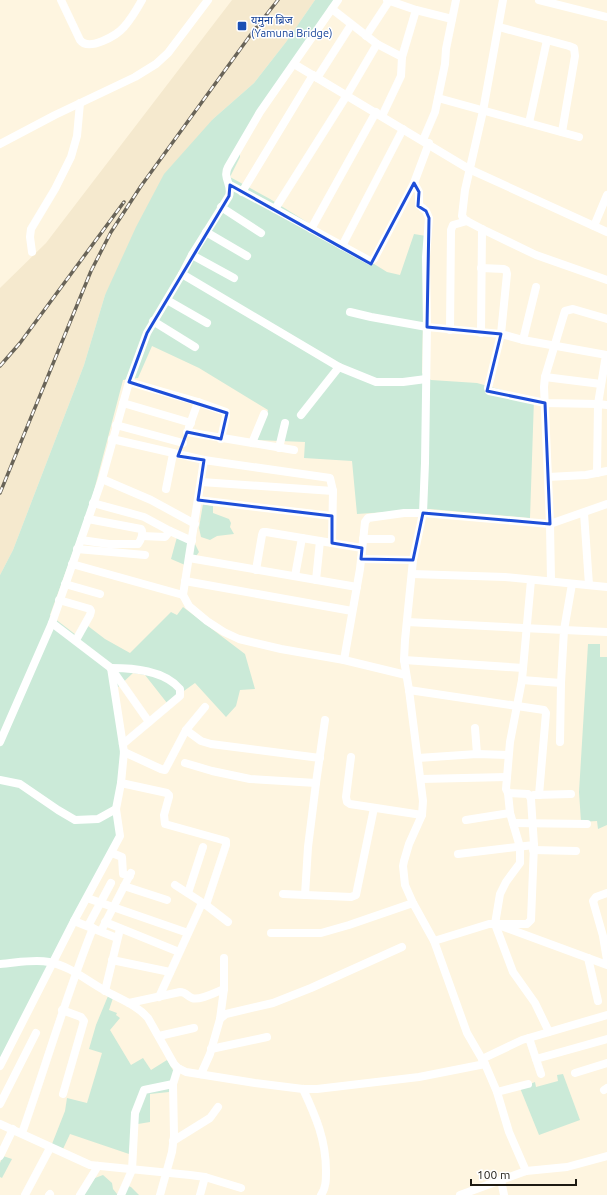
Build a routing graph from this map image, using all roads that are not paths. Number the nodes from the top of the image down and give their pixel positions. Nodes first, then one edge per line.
1 (61, 0) edge
2 (142, 0) edge
3 (208, 0) edge
4 (338, 0) edge
5 (388, 0) edge
6 (456, 0) edge
7 (503, 0) edge
8 (539, 0) edge
9 (332, 9) junction
10 (416, 10) junction
11 (607, 17) edge
12 (452, 19) junction
13 (351, 25) junction
14 (499, 27) junction
15 (366, 36) junction
16 (547, 40) junction
17 (377, 44) junction
18 (402, 57) junction
19 (294, 64) junction
20 (315, 76) junction
21 (347, 95) junction
22 (438, 98) junction
23 (80, 103) junction
24 (483, 111) junction
25 (378, 114) junction
26 (529, 123) junction
27 (403, 129) junction
28 (562, 132) junction
29 (579, 137) dead end
30 (426, 142) junction
31 (0, 144) edge
32 (469, 169) junction
33 (414, 183) junction
34 (230, 185) junction
35 (242, 192) junction
36 (607, 195) edge
37 (221, 207) junction
38 (275, 209) junction
39 (467, 222) junction
40 (594, 226) junction
41 (311, 229) junction
42 (482, 229) junction
43 (206, 232) junction
44 (607, 232) edge
45 (261, 233) dead end
46 (342, 246) junction
47 (32, 252) dead end
48 (192, 255) junction
49 (247, 256) dead end
50 (481, 268) junction
51 (182, 274) junction
52 (234, 278) dead end
53 (607, 280) edge
54 (536, 287) dead end
55 (167, 300) junction
56 (350, 312) dead end
57 (607, 319) edge
58 (153, 321) junction
59 (207, 323) dead end
60 (427, 327) junction
61 (450, 330) junction
62 (481, 333) junction
63 (501, 334) junction
64 (523, 340) junction
65 (556, 345) junction
66 (195, 347) dead end
67 (607, 355) edge
68 (339, 368) junction
69 (545, 377) junction
70 (426, 379) junction
71 (129, 382) junction
72 (601, 384) junction
73 (198, 402) junction
74 (123, 403) junction
75 (545, 403) junction
76 (598, 404) junction
77 (607, 405) edge
78 (264, 414) dead end
79 (301, 415) dead end
80 (191, 423) junction
81 (285, 423) dead end
82 (116, 425) junction
83 (187, 432) junction
84 (112, 439) junction
85 (221, 439) junction
86 (183, 443) junction
87 (252, 443) junction
88 (279, 448) junction
89 (294, 450) dead end
90 (176, 455) junction
91 (204, 460) junction
92 (607, 472) edge
93 (597, 474) junction
94 (548, 477) junction
95 (102, 478) junction
96 (201, 482) junction
97 (166, 489) dead end
98 (333, 491) junction
99 (198, 500) junction
100 (93, 503) junction
101 (607, 504) edge
102 (423, 513) junction
103 (584, 513) junction
104 (332, 516) junction
105 (88, 519) junction
106 (195, 524) junction
107 (550, 524) junction
108 (170, 531) junction
109 (142, 536) junction
110 (302, 538) junction
111 (363, 539) junction
112 (391, 539) dead end
113 (81, 540) junction
114 (192, 541) junction
115 (320, 541) junction
116 (332, 543) junction
117 (362, 548) junction
118 (77, 549) junction
119 (145, 556) dead end
120 (189, 558) junction
121 (361, 559) junction
122 (413, 560) junction
123 (72, 564) junction
124 (256, 570) junction
125 (412, 574) junction
126 (295, 576) junction
127 (316, 580) junction
128 (531, 580) junction
129 (185, 581) junction
130 (551, 582) junction
131 (65, 584) junction
132 (572, 584) junction
133 (589, 585) junction
134 (357, 587) junction
135 (607, 587) edge
136 (100, 594) dead end
137 (183, 595) junction
138 (59, 600) junction
139 (352, 611) junction
140 (407, 622) junction
141 (52, 623) junction
142 (526, 627) junction
143 (564, 630) junction
144 (607, 632) edge
145 (76, 640) junction
146 (344, 660) junction
147 (404, 660) junction
148 (111, 668) junction
149 (523, 668) junction
150 (406, 675) junction
151 (522, 680) junction
152 (561, 683) junction
153 (409, 690) junction
154 (204, 706) dead end
155 (517, 706) junction
156 (325, 720) dead end
157 (149, 722) junction
158 (475, 728) dead end
159 (186, 730) junction
160 (0, 742) edge
161 (560, 742) dead end
162 (124, 748) junction
163 (477, 754) junction
164 (508, 755) junction
165 (351, 756) dead end
166 (320, 758) junction
167 (418, 758) junction
168 (185, 763) dead end
169 (507, 777) junction
170 (421, 779) junction
171 (0, 780) edge
172 (121, 782) junction
173 (316, 783) junction
174 (508, 793) junction
175 (571, 794) dead end
176 (529, 795) junction
177 (540, 795) junction
178 (374, 808) junction
179 (116, 809) junction
180 (510, 813) junction
181 (422, 815) junction
182 (466, 820) dead end
183 (513, 823) junction
184 (532, 824) junction
185 (587, 824) dead end
186 (203, 847) dead end
187 (520, 847) junction
188 (533, 847) junction
189 (576, 851) dead end
190 (112, 853) junction
191 (458, 854) dead end
192 (111, 883) dead end
193 (175, 885) dead end
194 (124, 886) junction
195 (188, 893) junction
196 (607, 893) edge
197 (283, 894) dead end
198 (305, 895) junction
199 (87, 898) junction
200 (167, 900) dead end
201 (101, 902) junction
202 (413, 903) junction
203 (204, 904) junction
204 (114, 907) junction
205 (74, 921) junction
206 (106, 922) junction
207 (228, 922) dead end
208 (494, 924) junction
209 (90, 927) junction
210 (120, 928) junction
211 (101, 931) junction
212 (188, 933) junction
213 (271, 933) dead end
214 (117, 938) junction
215 (434, 942) junction
216 (402, 947) dead end
217 (179, 952) junction
218 (224, 958) dead end
219 (588, 958) junction
220 (112, 960) junction
221 (607, 960) edge
222 (54, 963) junction
223 (0, 964) edge
224 (607, 965) edge
225 (76, 972) junction
226 (170, 972) junction
227 (224, 989) junction
228 (105, 991) junction
229 (159, 997) junction
230 (598, 1001) dead end
231 (129, 1003) junction
232 (62, 1010) junction
233 (607, 1015) edge
234 (220, 1020) junction
235 (194, 1028) dead end
236 (549, 1032) junction
237 (36, 1033) dead end
238 (159, 1036) junction
239 (267, 1037) dead end
240 (529, 1038) junction
241 (607, 1039) edge
242 (211, 1049) junction
243 (536, 1059) junction
244 (484, 1062) junction
245 (607, 1063) edge
246 (0, 1066) edge
247 (178, 1068) junction
248 (575, 1073) dead end
249 (201, 1074) junction
250 (541, 1074) dead end
251 (173, 1084) junction
252 (528, 1084) dead end
253 (303, 1089) junction
254 (497, 1092) junction
255 (63, 1094) dead end
256 (0, 1104) edge
257 (218, 1106) dead end
258 (0, 1124) edge
259 (13, 1129) junction
260 (22, 1133) junction
261 (173, 1141) junction
262 (50, 1148) junction
263 (0, 1156) edge
264 (607, 1156) edge
265 (98, 1166) junction
266 (132, 1170) junction
267 (526, 1171) junction
268 (167, 1173) junction
269 (204, 1177) junction
270 (501, 1180) junction
271 (241, 1188) dead end
272 (26, 1195) edge
273 (80, 1195) edge
274 (121, 1195) edge
275 (160, 1195) edge
276 (200, 1195) edge
277 (321, 1195) edge
278 (460, 1195) edge
279 (504, 1195) edge

1 - 2 street
3 - 23 street
4 - 9 street
5 - 10 street
5 - 15 street
6 - 12 street
7 - 14 street
8 - 11 street
9 - 13 street
9 - 19 street
10 - 12 street
10 - 18 street
12 - 22 street
13 - 15 street
13 - 20 street
14 - 16 street
14 - 24 street
15 - 17 street
16 - 26 street
16 - 28 street
17 - 18 street
17 - 21 street
18 - 25 street
19 - 20 street
19 - 34 street
20 - 21 street
20 - 35 street
21 - 25 street
21 - 38 street
22 - 24 street
22 - 30 street
23 - 31 street
23 - 47 street
24 - 26 street
24 - 32 street
25 - 27 street
25 - 41 street
26 - 28 street
27 - 30 street
27 - 46 street
28 - 29 street
30 - 32 street
30 - 33 street
32 - 39 street
32 - 40 street
33 - 46 street
33 - 60 street
34 - 35 street
34 - 37 street
35 - 38 street
36 - 40 street
37 - 43 street
37 - 45 street
38 - 41 street
39 - 42 street
39 - 61 street
40 - 44 street
41 - 46 street
42 - 50 street
42 - 53 street
43 - 48 street
43 - 49 street
48 - 51 street
48 - 52 street
50 - 62 street
50 - 63 street
51 - 55 street
51 - 68 street
54 - 64 street
55 - 58 street
55 - 59 street
56 - 60 street
57 - 65 street
58 - 66 street
58 - 71 street
60 - 61 street
60 - 70 street
61 - 62 street
62 - 63 street
63 - 64 street
63 - 75 street
64 - 65 street
65 - 67 street
65 - 69 street
67 - 72 street
68 - 70 street
68 - 79 street
69 - 72 street
69 - 75 street
70 - 102 street
71 - 73 street
71 - 74 street
72 - 76 street
73 - 80 street
73 - 85 street
74 - 80 street
74 - 82 street
75 - 76 street
75 - 94 street
76 - 77 street
76 - 93 street
78 - 87 street
80 - 83 street
81 - 88 street
82 - 84 street
82 - 86 street
83 - 85 street
83 - 86 street
84 - 90 street
84 - 95 street
85 - 87 street
86 - 90 street
87 - 88 street
88 - 89 street
90 - 91 street
90 - 97 street
91 - 96 street
91 - 98 street
92 - 93 street
93 - 94 street
94 - 107 street
95 - 100 street
95 - 106 street
96 - 98 street
96 - 99 street
98 - 104 street
99 - 104 street
99 - 106 street
100 - 105 street
100 - 108 street
101 - 103 street
102 - 107 street
102 - 111 street
102 - 122 street
103 - 107 street
103 - 133 street
104 - 116 street
105 - 109 street
105 - 113 street
106 - 114 street
107 - 130 street
108 - 109 street
108 - 114 street
109 - 113 street
110 - 115 street
110 - 124 street
110 - 126 street
111 - 112 street
111 - 117 street
113 - 118 street
114 - 120 street
115 - 116 street
115 - 127 street
116 - 117 street
117 - 121 street
118 - 119 street
118 - 123 street
120 - 124 street
120 - 129 street
121 - 122 street
121 - 134 street
122 - 125 street
123 - 131 street
123 - 137 street
124 - 126 street
125 - 128 street
125 - 140 street
126 - 127 street
127 - 134 street
128 - 130 street
128 - 142 street
129 - 137 street
129 - 139 street
130 - 132 street
131 - 136 street
131 - 138 street
132 - 133 street
132 - 143 street
133 - 135 street
134 - 139 street
137 - 146 street
138 - 141 street
138 - 145 street
139 - 146 street
140 - 142 street
140 - 147 street
141 - 145 street
141 - 160 street
142 - 143 street
142 - 149 street
143 - 144 street
143 - 152 street
145 - 148 street
146 - 150 street
147 - 149 street
147 - 150 street
148 - 157 street
148 - 157 street
148 - 162 street
149 - 151 street
150 - 153 street
151 - 152 street
151 - 155 street
152 - 161 street
153 - 155 street
153 - 167 street
154 - 159 street
155 - 164 street
155 - 177 street
156 - 166 street
157 - 162 street
158 - 163 street
159 - 162 street
159 - 166 street
162 - 172 street
163 - 164 street
163 - 167 street
164 - 169 street
165 - 178 street
166 - 173 street
167 - 170 street
168 - 173 street
169 - 170 street
169 - 174 street
170 - 181 street
171 - 179 street
172 - 179 street
172 - 203 street
173 - 198 street
174 - 176 street
174 - 180 street
175 - 177 street
176 - 177 street
176 - 184 street
178 - 181 street
178 - 198 street
179 - 190 street
180 - 182 street
180 - 183 street
181 - 202 street
183 - 184 street
183 - 187 street
184 - 185 street
184 - 188 street
186 - 195 street
187 - 188 street
187 - 191 street
187 - 208 street
188 - 189 street
188 - 208 street
190 - 194 street
190 - 199 street
192 - 201 street
193 - 195 street
194 - 200 street
194 - 204 street
195 - 203 street
196 - 221 street
197 - 198 street
199 - 201 street
199 - 205 street
201 - 204 street
201 - 209 street
202 - 213 street
202 - 215 street
203 - 207 street
203 - 212 street
204 - 206 street
204 - 212 street
205 - 209 street
205 - 222 street
206 - 210 street
206 - 211 street
208 - 215 street
208 - 219 street
208 - 236 street
209 - 211 street
209 - 225 street
210 - 214 street
210 - 217 street
211 - 214 street
212 - 217 street
214 - 220 street
215 - 244 street
216 - 234 street
217 - 226 street
218 - 227 street
219 - 224 street
219 - 230 street
220 - 226 street
220 - 228 street
222 - 223 street
222 - 225 street
222 - 246 street
225 - 228 street
225 - 232 street
226 - 229 street
227 - 229 street
227 - 234 street
228 - 231 street
229 - 231 street
231 - 238 street
232 - 255 street
232 - 260 street
233 - 236 street
234 - 242 street
235 - 238 street
236 - 240 street
237 - 256 street
238 - 247 street
239 - 242 street
240 - 243 street
240 - 244 street
241 - 243 street
242 - 249 street
243 - 250 street
244 - 253 street
244 - 254 street
245 - 248 street
247 - 249 street
247 - 251 street
249 - 253 street
251 - 261 street
251 - 266 street
252 - 254 street
253 - 277 street
254 - 267 street
257 - 261 street
258 - 259 street
259 - 260 street
259 - 263 street
260 - 262 street
261 - 268 street
262 - 265 street
262 - 272 street
264 - 267 street
265 - 266 street
265 - 273 street
266 - 268 street
266 - 274 street
267 - 270 street
268 - 269 street
268 - 275 street
269 - 271 street
269 - 276 street
270 - 278 street
270 - 279 street

